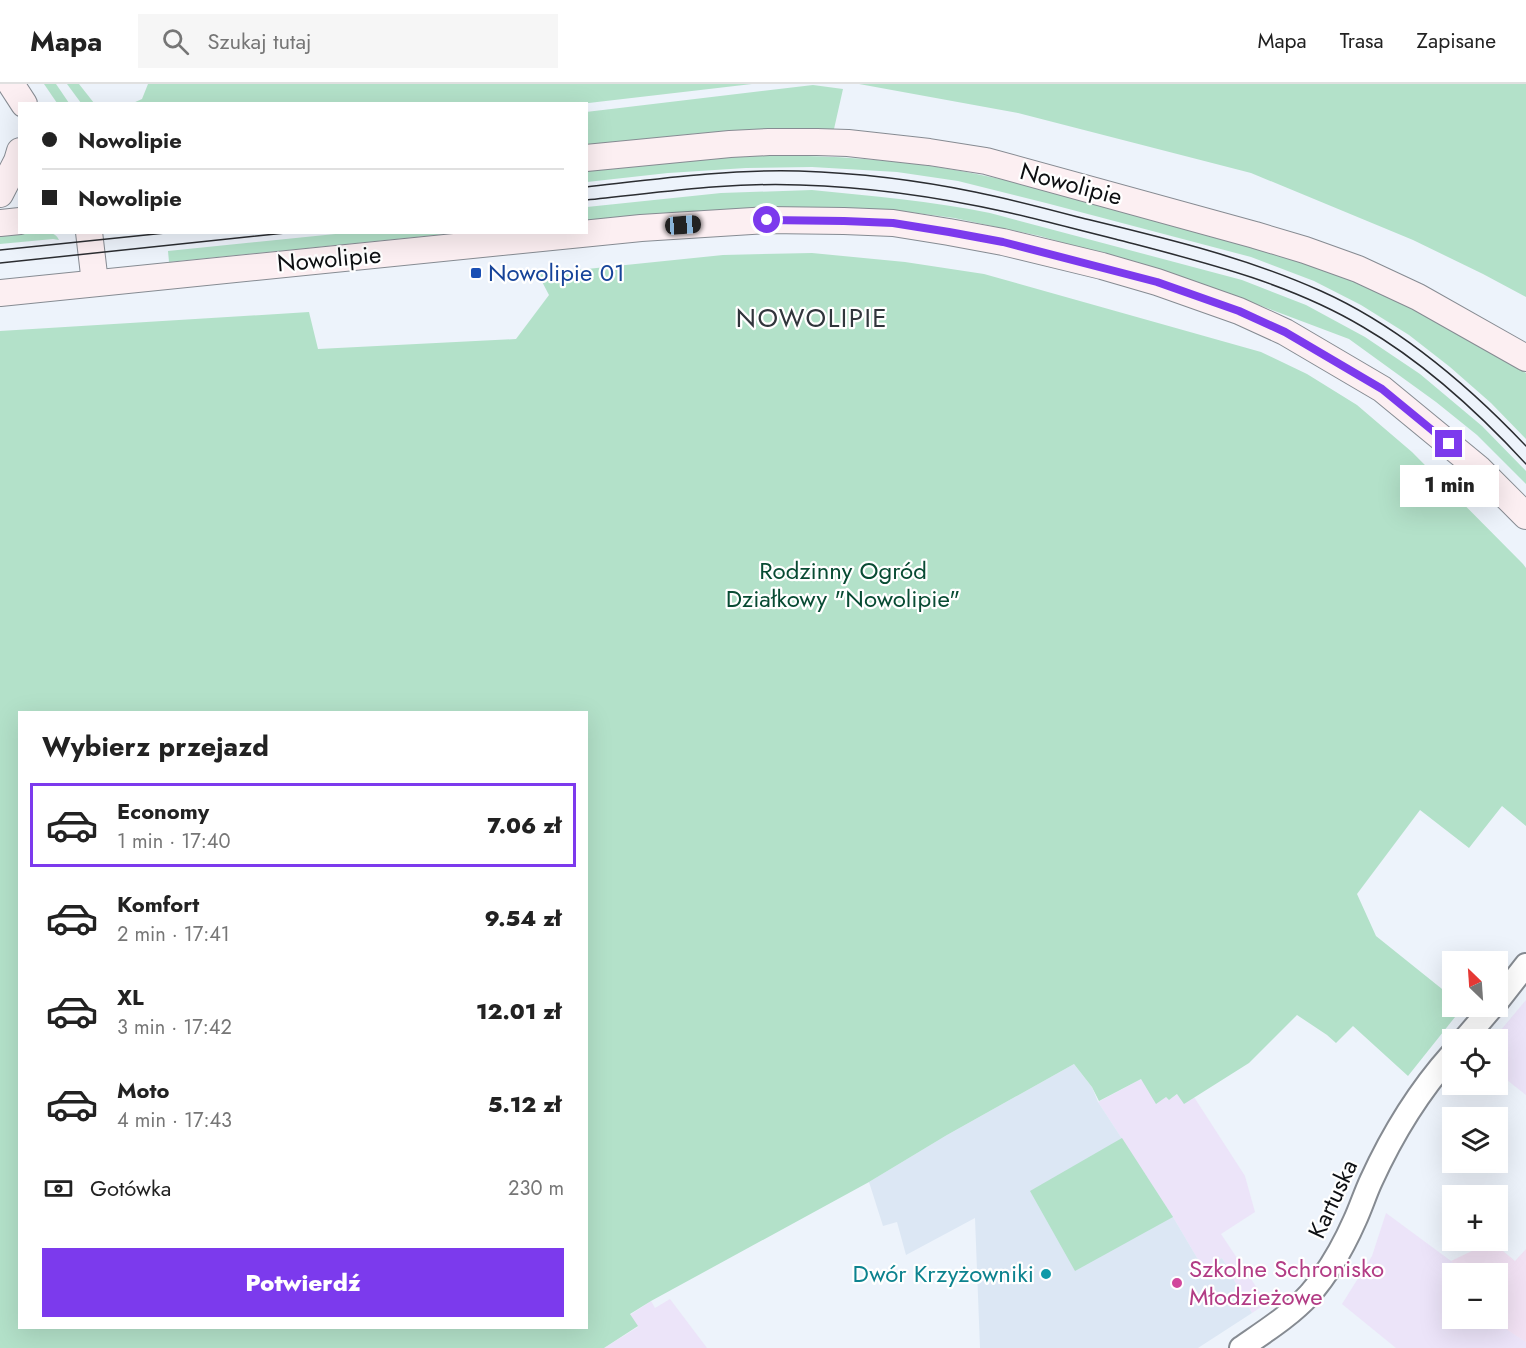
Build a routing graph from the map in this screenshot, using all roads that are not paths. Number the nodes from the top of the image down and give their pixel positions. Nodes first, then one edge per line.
1 (11, 84) edge
2 (23, 102) edge
3 (18, 158) edge
4 (588, 158) edge
5 (0, 194) edge
6 (18, 221) edge
7 (0, 223) edge
8 (588, 233) edge
9 (89, 234) edge
10 (581, 234) edge
11 (95, 283) junction
12 (0, 292) edge
13 (1526, 358) edge
14 (1526, 516) edge
15 (1526, 965) edge
16 (1508, 988) edge
17 (1484, 1017) edge
18 (1473, 1029) edge
19 (1442, 1066) edge
20 (1241, 1348) edge

1 - 2 main road
3 - 5 main road
4 - 13 main road, Nowolipie
6 - 7 main road
8 - 14 main road, Nowolipie
9 - 11 main road
10 - 11 main road, Nowolipie
11 - 12 main road, Nowolipie
15 - 16 street
17 - 18 street
19 - 20 street, Kartuska

